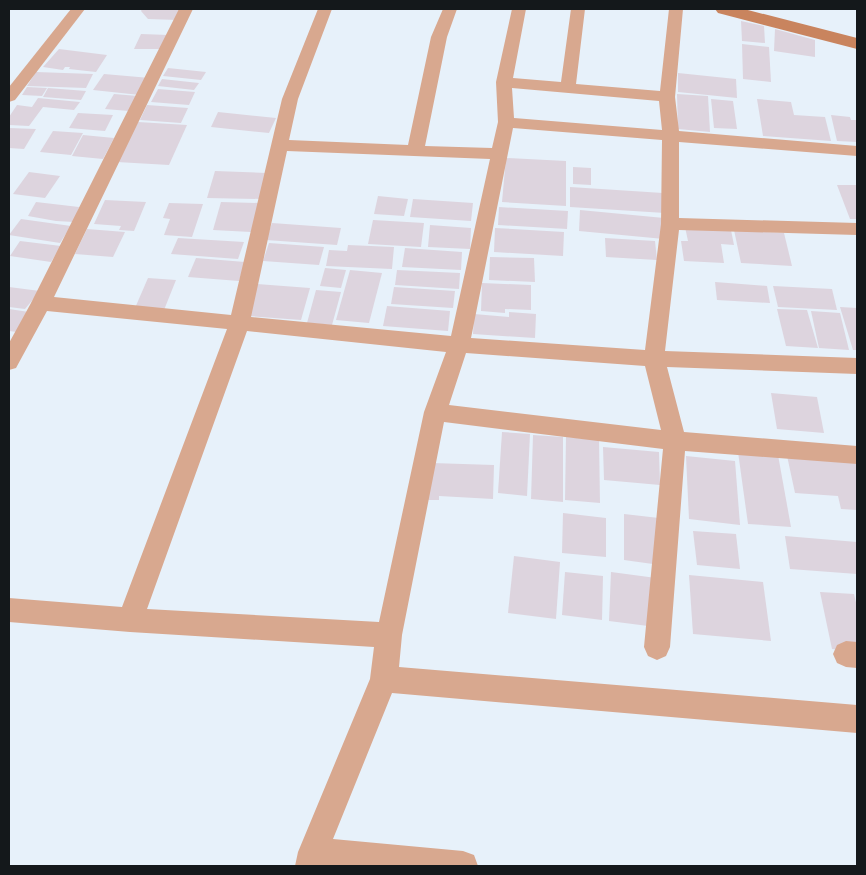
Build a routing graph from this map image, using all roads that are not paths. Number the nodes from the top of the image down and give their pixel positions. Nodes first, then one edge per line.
1 (78, 9) edge
2 (186, 9) edge
3 (326, 9) edge
4 (450, 9) edge
5 (519, 9) edge
6 (578, 9) edge
7 (676, 9) edge
8 (724, 9) edge
9 (857, 44) edge
10 (504, 82) junction
11 (568, 88) junction
12 (9, 97) edge
13 (666, 97) junction
14 (506, 122) junction
15 (671, 135) junction
16 (280, 145) junction
17 (416, 149) junction
18 (857, 151) edge
19 (499, 154) junction
20 (670, 224) junction
21 (857, 229) edge
22 (40, 303) junction
23 (239, 324) junction
24 (459, 346) junction
25 (654, 358) junction
26 (9, 362) edge
27 (857, 366) edge
28 (435, 412) junction
29 (675, 441) junction
30 (857, 455) edge
31 (9, 610) edge
32 (130, 620) junction
33 (389, 634) junction
34 (657, 647) dead end
35 (384, 679) junction
36 (857, 719) edge
37 (311, 859) edge
38 (463, 866) edge

1 - 12 street
2 - 22 street
3 - 16 street
4 - 17 street
5 - 10 street
6 - 11 street
7 - 13 street
8 - 9 main road
10 - 11 street
10 - 14 street
11 - 13 street
13 - 15 street
14 - 15 street
14 - 19 street
15 - 18 street
15 - 20 street
16 - 17 street
16 - 23 street
17 - 19 street
19 - 24 street
20 - 21 street
20 - 25 street
22 - 23 street
22 - 26 street
23 - 24 street
23 - 32 street
24 - 25 street
24 - 28 street
25 - 27 street
25 - 29 street
28 - 29 street
28 - 33 street
29 - 30 street
29 - 34 street
31 - 32 street
32 - 33 street
33 - 35 street
35 - 36 street
35 - 37 street
37 - 38 street

